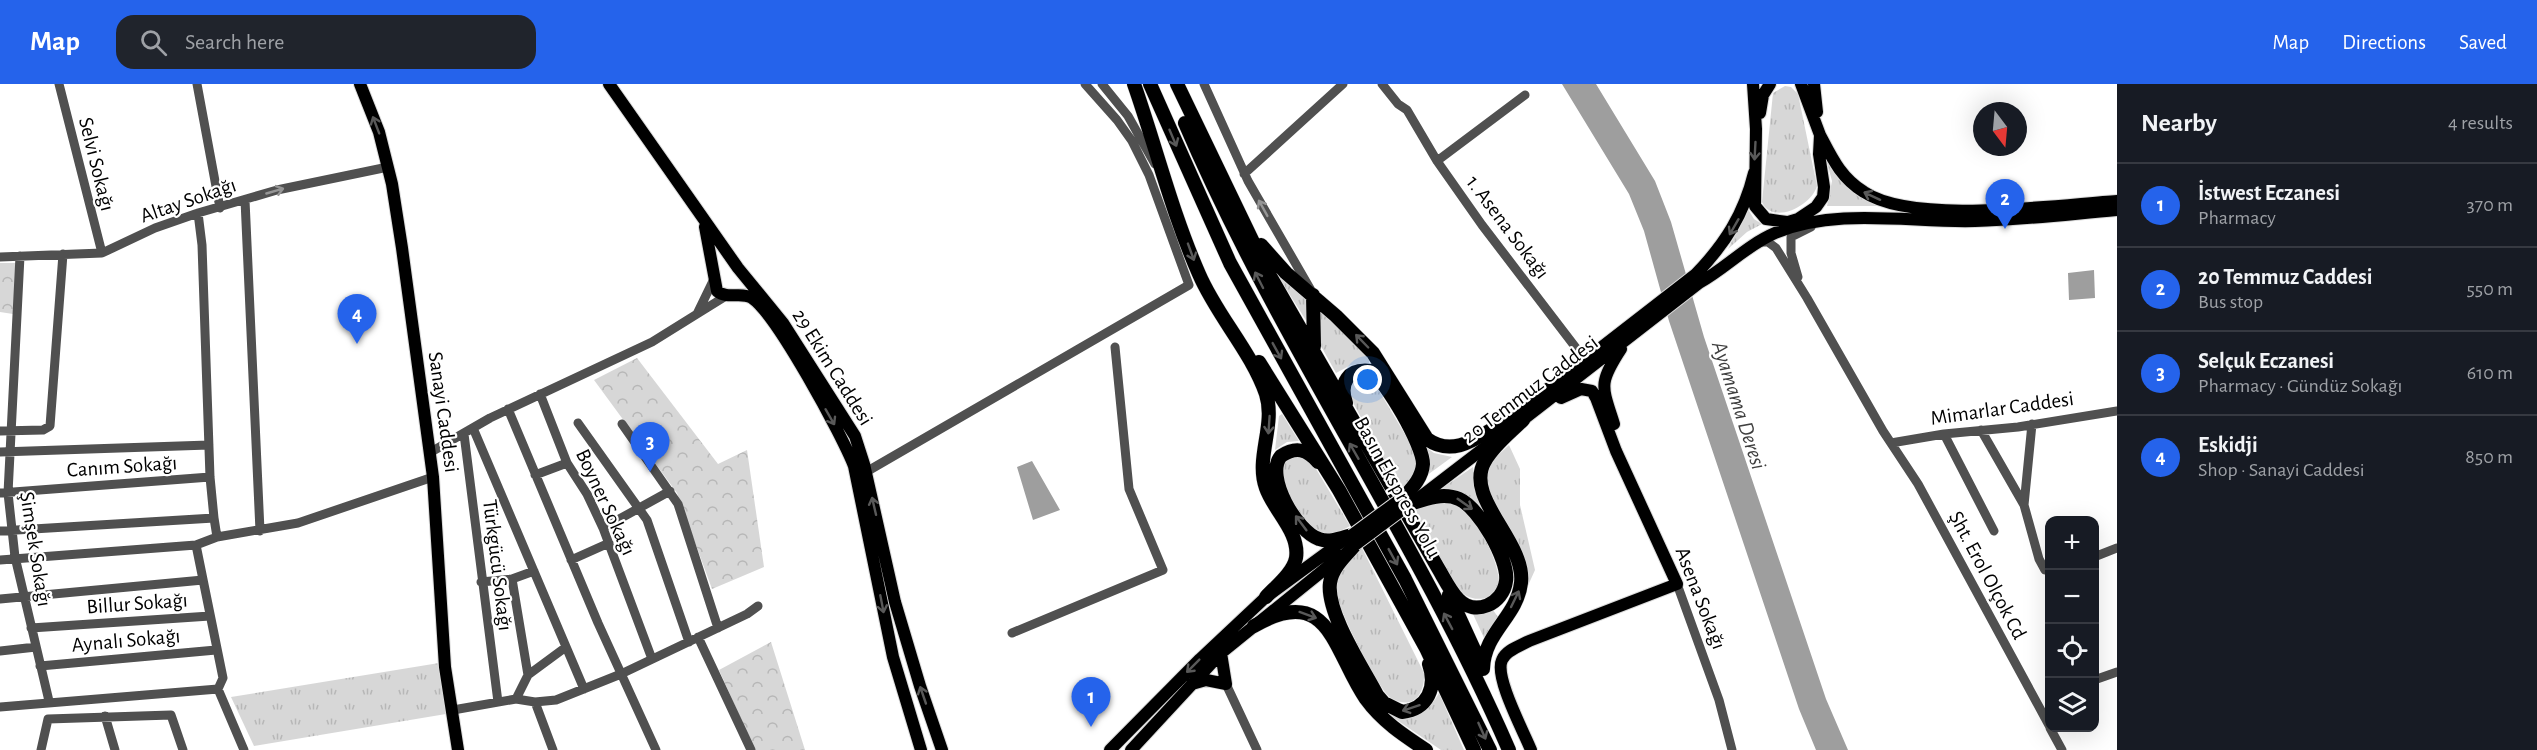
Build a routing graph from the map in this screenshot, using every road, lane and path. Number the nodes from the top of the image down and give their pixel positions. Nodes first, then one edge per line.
1 (59, 84) edge
2 (197, 84) edge
3 (360, 84) edge
4 (609, 84) edge
5 (1085, 84) edge
6 (1102, 84) edge
7 (1134, 84) edge
8 (1150, 84) edge
9 (1169, 84) edge
10 (1177, 84) edge
11 (1204, 84) edge
12 (1343, 84) edge
13 (1382, 84) edge
14 (1753, 84) edge
15 (1770, 84) edge
16 (1800, 84) edge
17 (1814, 84) edge
18 (1525, 95) dead end
19 (1756, 129) junction
20 (1819, 130) junction
21 (1437, 161) junction
22 (388, 167) junction
23 (1754, 173) junction
24 (1244, 174) junction
25 (1172, 197) junction
26 (245, 200) junction
27 (2117, 201) edge
28 (1236, 206) junction
29 (220, 208) junction
30 (2117, 210) edge
31 (198, 213) junction
32 (702, 217) junction
33 (1793, 221) junction
34 (1827, 221) junction
35 (1974, 221) junction
36 (1755, 243) junction
37 (102, 253) junction
38 (63, 254) junction
39 (20, 256) junction
40 (0, 257) edge
41 (741, 271) junction
42 (1697, 278) junction
43 (714, 279) junction
44 (1313, 295) junction
45 (729, 296) junction
46 (1807, 298) junction
47 (698, 314) junction
48 (1222, 316) junction
49 (1639, 324) junction
50 (1626, 341) junction
51 (1115, 348) dead end
52 (1315, 354) junction
53 (1586, 360) junction
54 (540, 394) junction
55 (1545, 405) junction
56 (508, 409) junction
57 (2117, 411) edge
58 (1353, 419) junction
59 (1523, 420) junction
60 (1506, 421) junction
61 (578, 423) dead end
62 (622, 424) dead end
63 (2032, 424) junction
64 (473, 428) junction
65 (5, 430) edge
66 (1981, 430) junction
67 (464, 434) junction
68 (1944, 434) junction
69 (1891, 443) junction
70 (209, 445) junction
71 (4, 452) edge
72 (430, 452) junction
73 (567, 463) junction
74 (1624, 463) junction
75 (866, 472) junction
76 (535, 475) junction
77 (210, 477) junction
78 (433, 477) junction
79 (1339, 490) junction
80 (670, 491) junction
81 (4, 493) edge
82 (1407, 500) junction
83 (2024, 505) junction
84 (639, 508) junction
85 (214, 518) junction
86 (603, 528) junction
87 (12, 530) junction
88 (0, 531) edge
89 (260, 531) junction
90 (1994, 531) dead end
91 (217, 537) junction
92 (1354, 540) junction
93 (609, 543) junction
94 (196, 545) junction
95 (2117, 548) edge
96 (2099, 555) edge
97 (15, 557) junction
98 (0, 560) edge
99 (571, 560) junction
100 (1438, 568) junction
101 (2045, 570) edge
102 (534, 572) junction
103 (512, 579) junction
104 (203, 580) junction
105 (481, 582) junction
106 (1677, 584) junction
107 (23, 596) junction
108 (1266, 597) junction
109 (0, 599) edge
110 (758, 606) dead end
111 (210, 616) junction
112 (1412, 623) junction
113 (1254, 626) junction
114 (31, 628) junction
115 (718, 628) junction
116 (1012, 633) dead end
117 (693, 639) junction
118 (36, 647) junction
119 (566, 647) junction
120 (216, 650) junction
121 (0, 651) edge
122 (1221, 653) junction
123 (652, 659) junction
124 (40, 666) junction
125 (1483, 669) junction
126 (2117, 672) edge
127 (621, 674) junction
128 (528, 675) junction
129 (2099, 679) edge
130 (1226, 684) junction
131 (1191, 685) junction
132 (584, 688) junction
133 (218, 690) junction
134 (516, 699) junction
135 (49, 701) junction
136 (498, 702) junction
137 (535, 702) junction
138 (0, 707) edge
139 (453, 710) junction
140 (909, 710) junction
141 (105, 716) junction
142 (2045, 718) edge
143 (2053, 732) edge
144 (1113, 748) edge
145 (40, 750) edge
146 (115, 750) edge
147 (183, 750) edge
148 (244, 750) edge
149 (458, 750) edge
150 (553, 750) edge
151 (656, 750) edge
152 (751, 750) edge
153 (921, 750) edge
154 (926, 750) edge
155 (942, 750) edge
156 (1131, 750) edge
157 (1257, 750) edge
158 (1426, 750) edge
159 (1474, 750) edge
160 (1490, 750) edge
161 (1509, 750) edge
162 (1518, 750) edge
163 (1531, 750) edge
164 (1732, 750) edge
165 (2062, 750) edge

1 - 37 street, Selvi Sokağı
2 - 29 street
22 -> 3 main road, Sanayi Caddesi
4 - 32 main road, 29 Ekim Caddesi
5 - 75 street
6 - 25 street
7 - 25 highway
8 -> 160 highway, Basın Ekspress Yolu
161 -> 9 highway, Basın Ekspress Yolu
10 - 28 highway
11 - 24 street
12 - 24 street
13 - 21 street, 1. Asena Sokağı
14 - 19 main road
15 - 19 main road
16 - 20 main road
17 - 20 main road
18 - 21 street
19 -> 23 main road
27 -> 20 main road
20 - 33 main road
21 - 53 street, 1. Asena Sokağı
26 -> 22 street, Altay Sokağı
22 - 72 main road, Sanayi Caddesi
23 - 33 main road
23 -> 42 main road
44 -> 24 street
25 -> 48 highway
26 - 29 street, Altay Sokağı
26 - 89 street
28 - 44 highway
28 - 52 highway
29 - 31 street, Altay Sokağı
30 - 35 main road
31 - 37 street, Altay Sokağı
31 - 70 street
32 - 41 main road, 29 Ekim Caddesi
32 - 43 main road
33 - 35 main road
33 - 42 main road
34 - 35 main road
34 - 36 main road
34 - 46 street
36 - 42 main road
36 - 46 street
37 - 38 street, Altay Sokağı
38 - 39 street, Altay Sokağı
38 - 65 street
39 - 40 street, Altay Sokağı
39 - 65 street, Şimşek Sokağı
41 - 43 main road
41 - 45 main road
41 - 75 main road, 29 Ekim Caddesi
42 - 49 main road
43 - 45 main road
43 - 47 street
44 - 52 highway
60 -> 44 highway
45 - 47 street
45 -> 140 main road, 29 Ekim Caddesi
46 - 69 street, Şht. Erol Olçok Cd
47 - 54 street
48 - 79 highway
48 -> 108 highway
49 - 50 main road, 20 Temmuz Caddesi
49 - 53 main road
50 - 55 main road, 20 Temmuz Caddesi
50 - 74 main road
51 - 116 street
52 - 58 highway
53 - 60 main road
54 - 56 street
54 - 73 street, Boyner Sokağı
55 - 59 main road, 20 Temmuz Caddesi
55 - 74 main road
56 - 64 street
56 - 76 street
57 - 63 street, Mimarlar Caddesi
58 - 82 highway
58 - 100 highway
59 - 82 main road, 20 Temmuz Caddesi
125 -> 59 highway
60 - 82 main road
61 - 84 street
62 - 80 street
63 - 66 street, Mimarlar Caddesi
63 - 83 street
64 - 67 street
64 - 102 street
65 - 71 street, Şimşek Sokağı
66 - 68 street, Mimarlar Caddesi
66 - 83 street
67 - 72 street
67 - 105 street, Türkgücü Sokağı
68 - 69 street, Mimarlar Caddesi
68 - 90 street
69 - 142 street, Şht. Erol Olçok Cd
70 - 71 street
70 - 77 street
71 - 81 street, Şimşek Sokağı
72 - 78 main road, Sanayi Caddesi
73 - 76 street
73 - 86 street, Boyner Sokağı
74 - 106 main road, Asena Sokağı
155 -> 75 main road, 29 Ekim Caddesi
76 - 99 street
77 - 81 street, Canım Sokağı
77 - 85 street
78 - 89 street
78 - 139 main road, Sanayi Caddesi
92 -> 79 highway
79 - 112 highway
80 - 84 street
80 - 115 street
81 - 87 street, Şimşek Sokağı
82 - 92 main road, bridge
82 -> 100 highway
83 - 101 street
84 - 86 street
84 - 117 street
85 - 87 street
85 - 91 street
86 - 93 street, Boyner Sokağı
87 - 88 street
87 - 97 street, Şimşek Sokağı
89 - 91 street
91 - 94 street
92 - 108 main road
112 -> 92 highway
92 - 113 main road
93 - 99 street
93 - 123 street, Boyner Sokağı
94 - 97 street
94 - 104 street
95 - 96 street
97 - 98 street
97 - 107 street, Şimşek Sokağı
99 - 127 street
100 - 125 highway
102 - 103 street
102 - 119 street
103 - 105 street
103 - 128 street
104 - 107 street
104 - 111 street
105 - 136 street, Türkgücü Sokağı
106 - 163 main road
106 - 164 street, Asena Sokağı
107 - 109 street
107 - 114 street, Şimşek Sokağı
108 -> 144 main road
110 - 115 street
111 - 114 street, Billur Sokağı
111 - 120 street
112 - 159 highway
113 - 122 main road
113 -> 158 highway
114 - 118 street, Şimşek Sokağı
115 - 117 street
117 - 123 street
117 - 152 street
118 - 121 street
118 - 124 street, Şimşek Sokağı
119 - 128 street
119 - 132 street
120 - 124 street, Aynalı Sokağı
120 - 133 street
122 - 130 main road
122 - 131 main road
123 - 127 street
124 - 135 street, Şimşek Sokağı
125 - 162 highway
126 - 129 street
127 - 132 street
127 - 151 street
128 - 134 street
130 - 131 main road
130 - 157 street
131 - 156 main road
132 - 137 street
133 - 135 street
133 - 148 street
134 - 136 street
134 - 137 street
135 - 138 street
136 - 139 street
137 - 150 street
139 - 149 main road, Sanayi Caddesi
140 - 153 main road, 29 Ekim Caddesi
140 - 154 main road
141 - 145 street
141 - 146 street
141 - 147 street
143 - 165 street, Şht. Erol Olçok Cd

